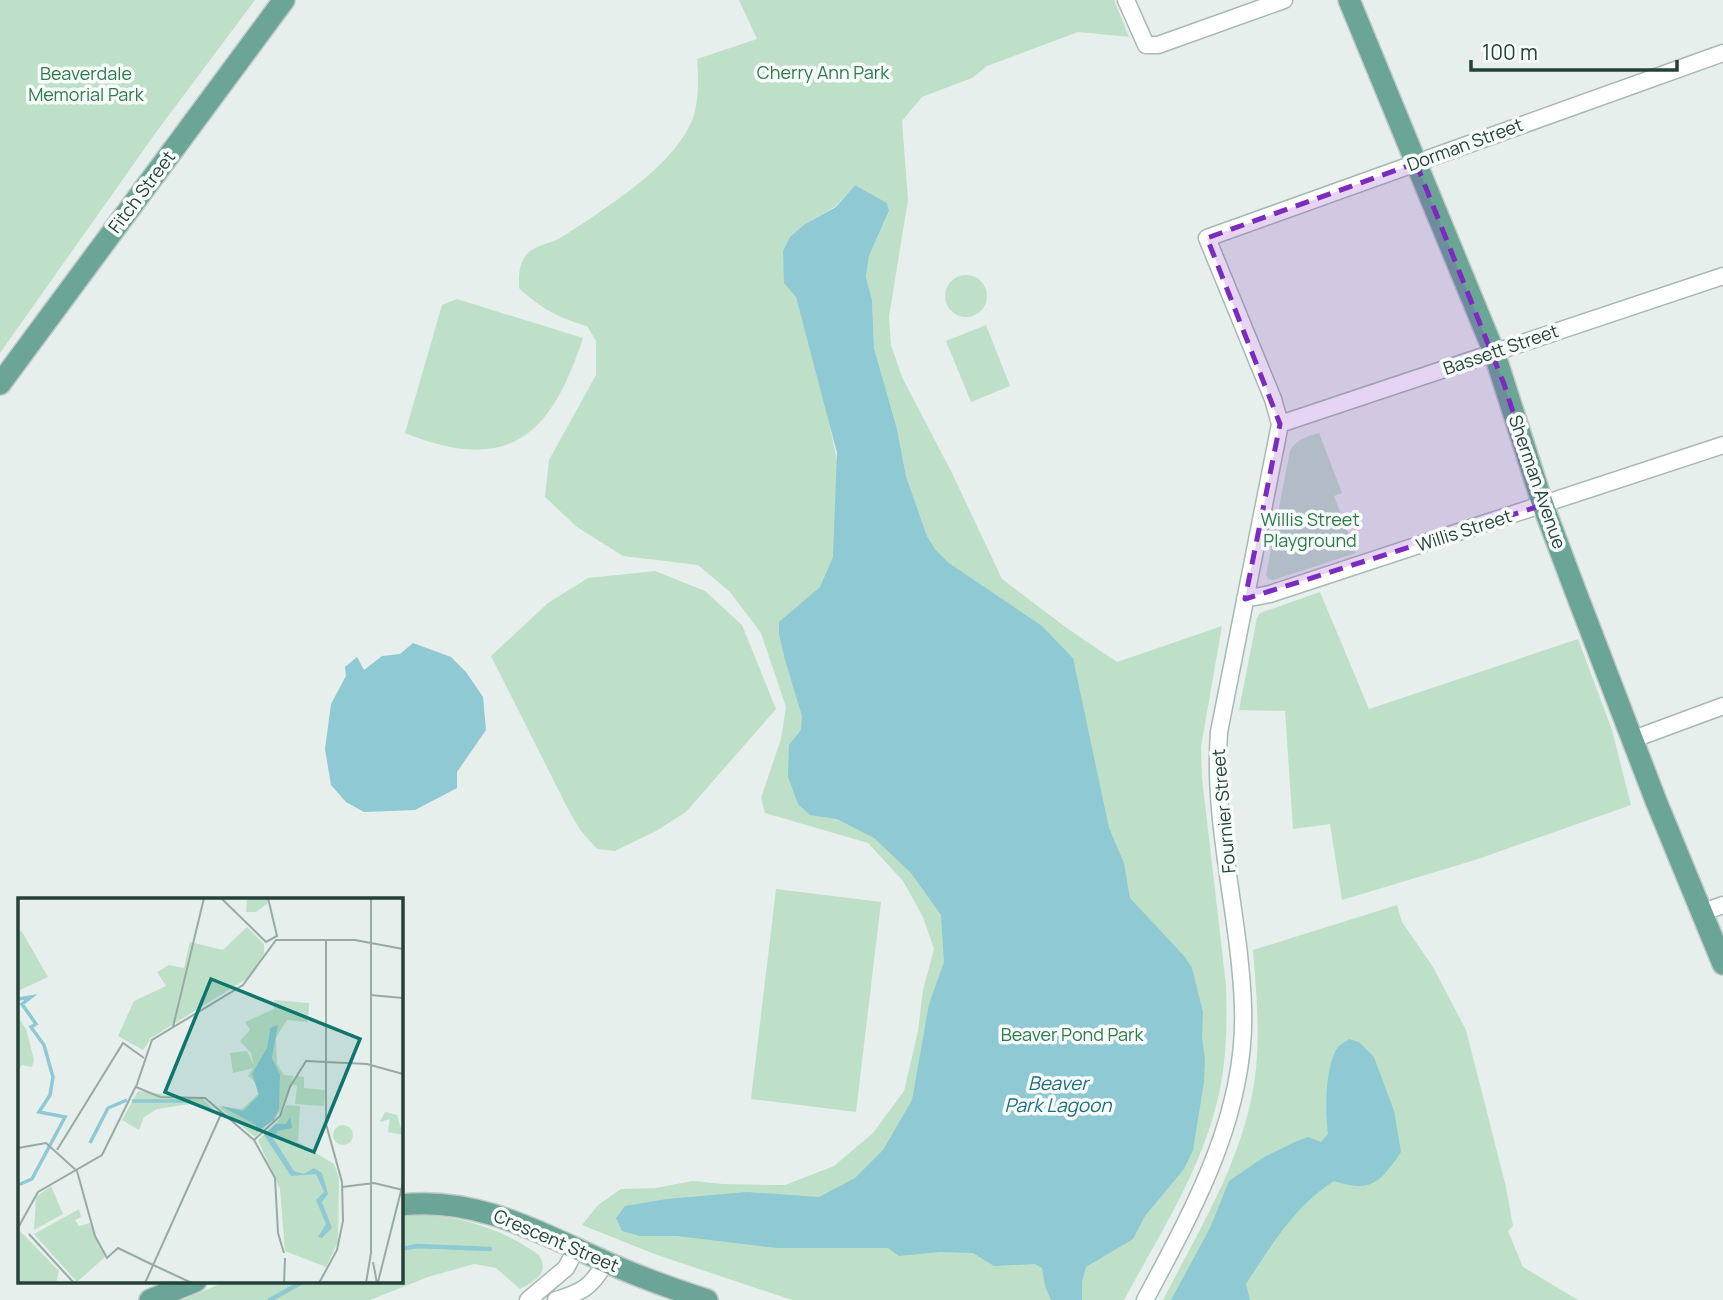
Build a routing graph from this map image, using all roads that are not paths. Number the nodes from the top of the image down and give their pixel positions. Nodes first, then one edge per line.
1 (284, 0) edge
2 (1126, 0) edge
3 (1284, 0) edge
4 (1349, 0) edge
5 (1723, 53) edge
6 (1416, 163) junction
7 (1208, 238) joint
8 (1723, 276) edge
9 (1494, 352) junction
10 (0, 384) edge
11 (1280, 424) junction
12 (1723, 445) edge
13 (1543, 505) junction
14 (1245, 599) junction
15 (1723, 706) edge
16 (1631, 740) junction
17 (1723, 905) edge
18 (1701, 913) junction
19 (1723, 964) edge
20 (402, 1205) edge
21 (576, 1249) junction
22 (606, 1262) junction
23 (645, 1278) junction
24 (194, 1282) edge
25 (150, 1300) edge
26 (528, 1300) edge
27 (556, 1300) edge
28 (643, 1300) edge
29 (708, 1300) edge
30 (1145, 1300) edge

1 - 10 main road, Fitch Street
2 - 3 street
4 - 6 main road, Sherman Avenue
5 - 6 street, Dorman Street
6 - 7 street, Dorman Street
6 - 9 main road, Sherman Avenue
7 - 11 street, Fournier Street
8 - 9 street, Bassett Street
9 - 11 street, Bassett Street
9 - 13 main road, Sherman Avenue
11 - 14 street, Fournier Street
12 - 13 street, Willis Street
13 - 14 street, Willis Street
13 - 16 main road, Sherman Avenue
14 - 30 street, Fournier Street
15 - 16 street
16 - 18 main road, Sherman Avenue
17 - 18 street
18 - 19 main road, Sherman Avenue
20 - 21 main road, Crescent Street
21 - 22 main road, Crescent Street
21 - 26 street
22 - 23 main road, Crescent Street
22 - 27 street
23 - 28 main road
23 - 29 main road, Crescent Street
24 - 25 main road

